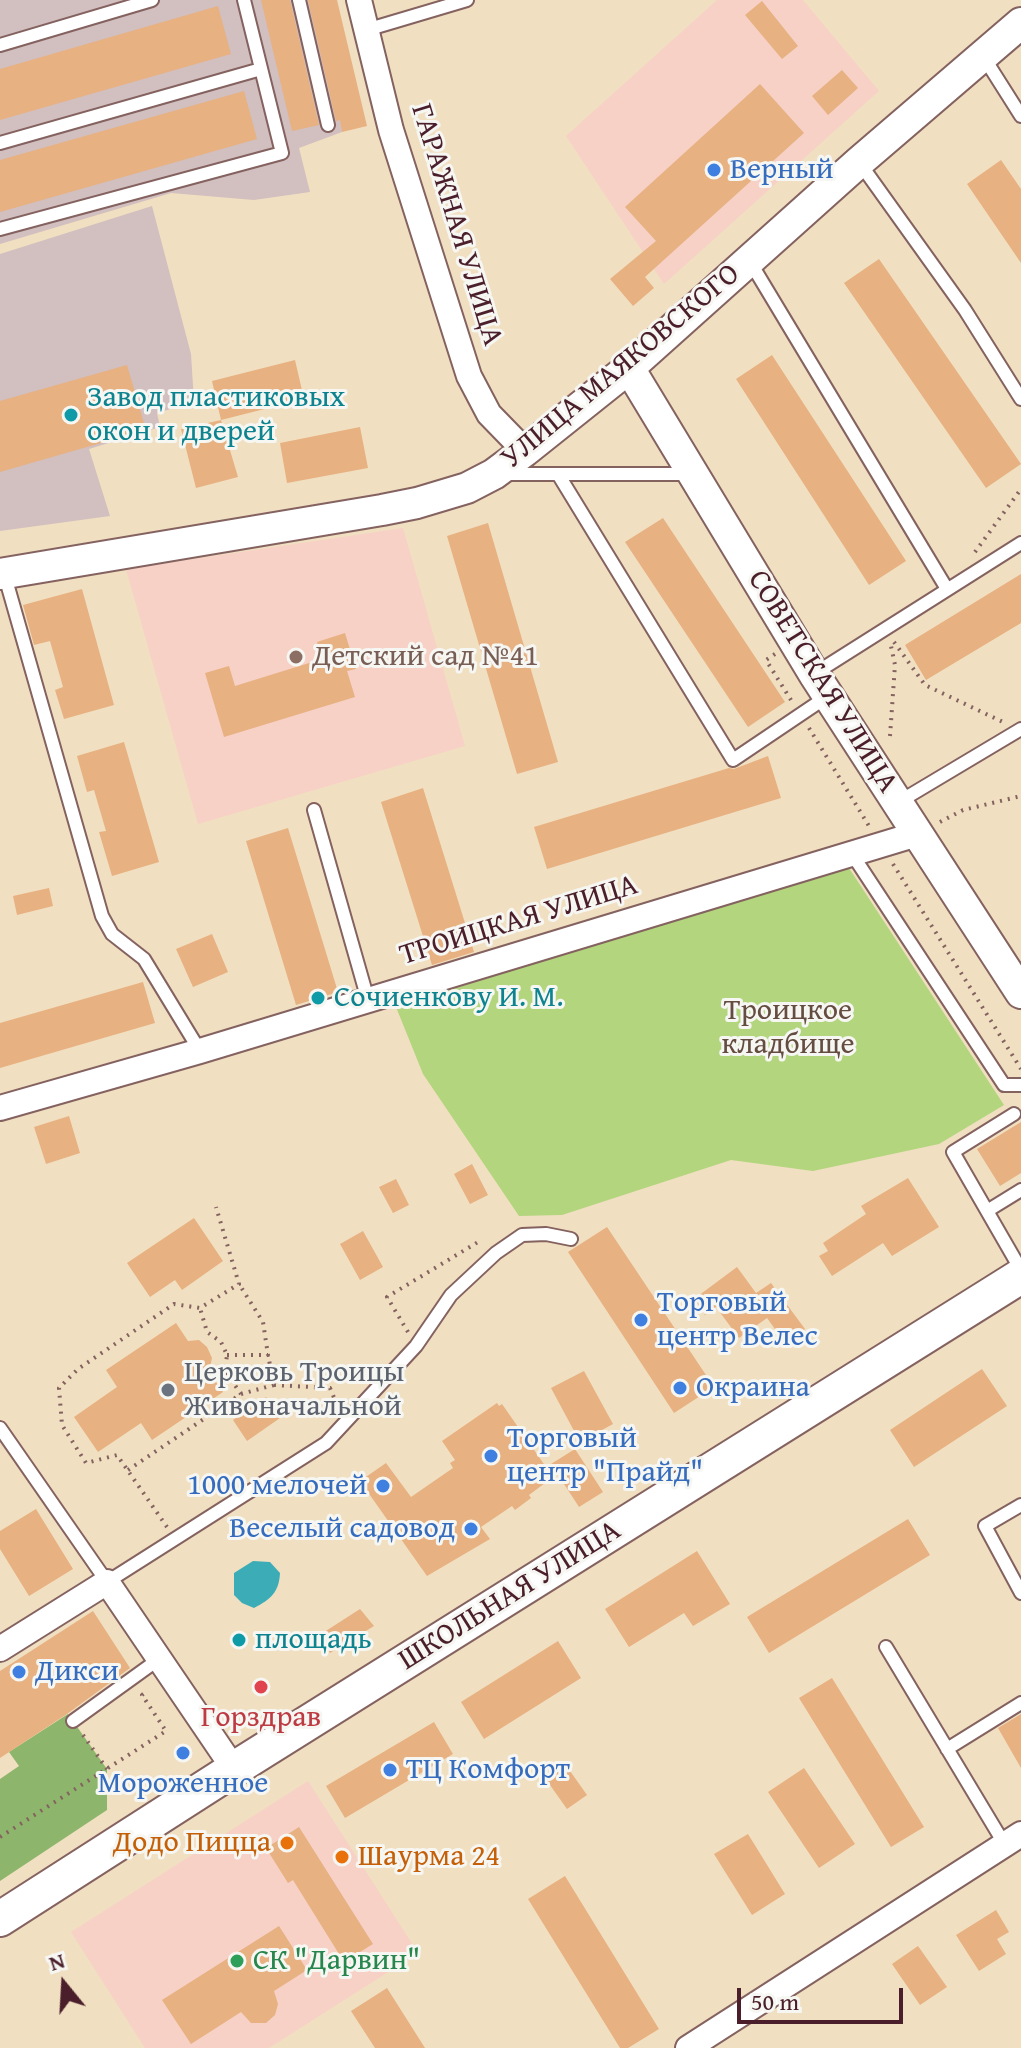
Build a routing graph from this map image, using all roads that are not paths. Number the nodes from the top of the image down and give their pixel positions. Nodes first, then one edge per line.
1 (152, 0) edge
2 (244, 0) edge
3 (299, 0) edge
4 (359, 0) edge
5 (467, 0) edge
6 (1021, 23) edge
7 (366, 30) junction
8 (0, 45) edge
9 (983, 56) junction
10 (261, 69) junction
11 (1021, 116) edge
12 (328, 125) dead end
13 (0, 143) edge
14 (859, 162) junction
15 (0, 229) edge
16 (749, 260) junction
17 (629, 368) junction
18 (1021, 399) edge
19 (525, 451) junction
20 (494, 474) junction
21 (558, 474) junction
22 (693, 474) junction
23 (1021, 543) edge
24 (2, 573) edge
25 (947, 589) junction
26 (821, 685) junction
27 (1020, 729) edge
28 (897, 803) junction
29 (314, 810) dead end
30 (917, 834) junction
31 (852, 854) junction
32 (1021, 993) edge
33 (368, 1000) junction
34 (200, 1051) junction
35 (1021, 1085) edge
36 (0, 1108) edge
37 (1014, 1114) dead end
38 (1021, 1190) edge
39 (987, 1211) junction
40 (571, 1239) dead end
41 (1021, 1273) edge
42 (0, 1428) edge
43 (1021, 1505) edge
44 (107, 1582) junction
45 (1021, 1593) edge
46 (886, 1647) dead end
47 (0, 1649) edge
48 (165, 1667) junction
49 (1021, 1703) edge
50 (73, 1721) road end
51 (947, 1749) junction
52 (234, 1769) junction
53 (1013, 1839) edge
54 (0, 1919) edge
55 (688, 2048) edge

1 - 8 lane
2 - 10 lane
3 - 12 lane
4 - 7 street, ГАРАЖНАЯ УЛИЦА
5 - 7 lane
6 - 9 street, УЛИЦА МАЯКОВСКОГО
7 - 19 street, ГАРАЖНАЯ УЛИЦА
9 - 11 lane
9 - 14 street, УЛИЦА МАЯКОВСКОГО
10 - 13 lane
10 - 15 lane
14 - 16 street, УЛИЦА МАЯКОВСКОГО
14 - 18 lane
16 - 17 street, УЛИЦА МАЯКОВСКОГО
16 - 25 lane
17 - 19 street, УЛИЦА МАЯКОВСКОГО
17 - 22 street, СОВЕТСКАЯ УЛИЦА
19 - 20 street, УЛИЦА МАЯКОВСКОГО
20 - 21 lane
20 - 24 street, УЛИЦА МАЯКОВСКОГО
21 - 22 lane
21 - 26 lane
22 - 26 street, СОВЕТСКАЯ УЛИЦА
23 - 25 lane
24 - 34 lane
25 - 26 lane
26 - 28 street, СОВЕТСКАЯ УЛИЦА
27 - 28 lane
28 - 30 street, СОВЕТСКАЯ УЛИЦА
29 - 33 lane
30 - 31 street, ТРОИЦКАЯ УЛИЦА
30 - 32 street, СОВЕТСКАЯ УЛИЦА
31 - 33 street, ТРОИЦКАЯ УЛИЦА
31 - 35 lane
33 - 34 street, ТРОИЦКАЯ УЛИЦА
34 - 36 street, ТРОИЦКАЯ УЛИЦА
37 - 39 lane
38 - 39 lane
39 - 41 lane
40 - 44 lane
41 - 52 main road, ШКОЛЬНАЯ УЛИЦА
42 - 44 lane
43 - 45 lane
44 - 47 street
44 - 48 street
46 - 51 lane
48 - 50 lane
48 - 52 street
49 - 51 lane
51 - 53 lane
52 - 54 main road, ШКОЛЬНАЯ УЛИЦА
53 - 55 street

